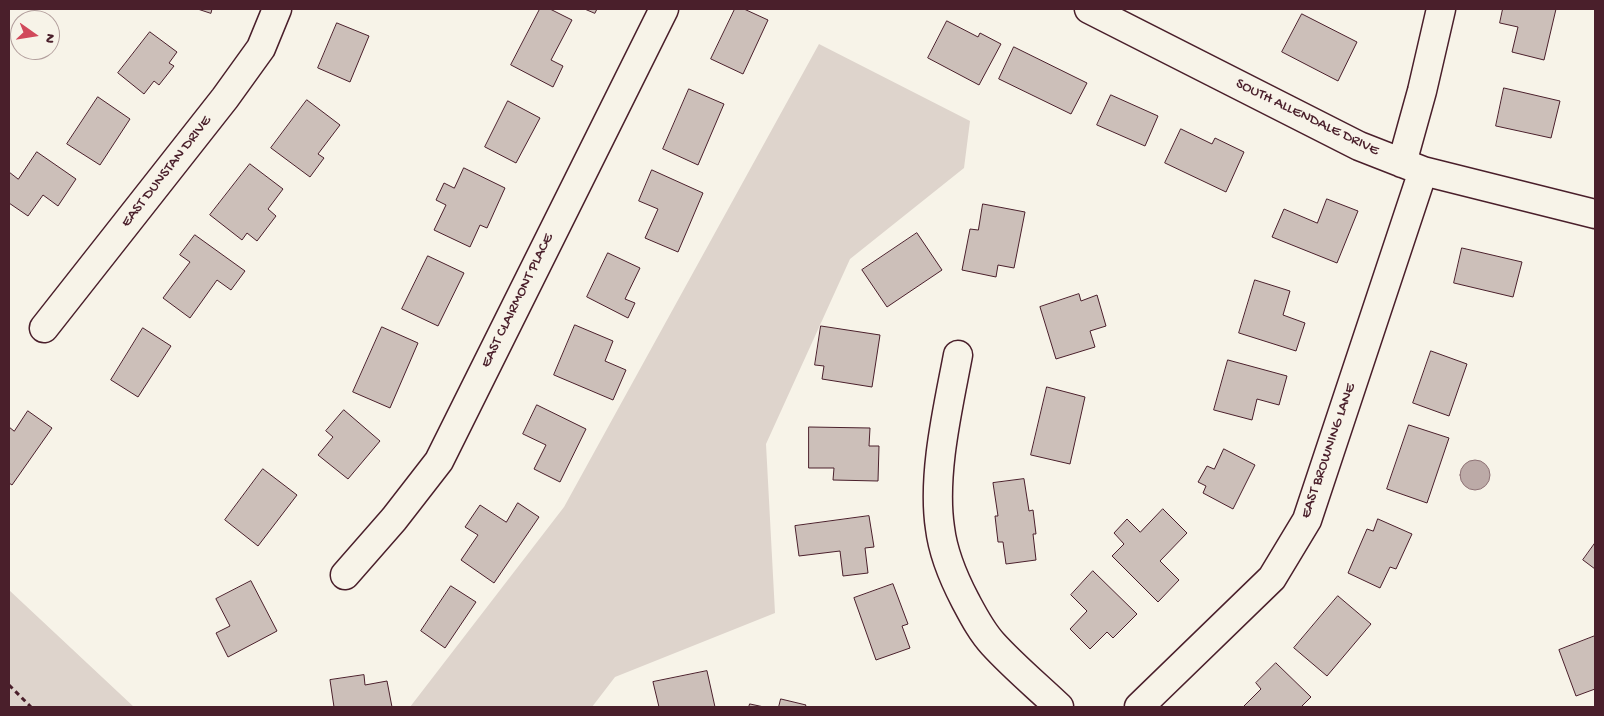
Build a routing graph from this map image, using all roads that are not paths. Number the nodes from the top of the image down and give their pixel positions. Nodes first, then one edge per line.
1 (277, 9) edge
2 (664, 9) edge
3 (1089, 9) edge
4 (1441, 9) edge
5 (1413, 167) junction
6 (1595, 214) edge
7 (44, 328) dead end
8 (958, 355) dead end
9 (345, 576) dead end
10 (1059, 707) edge
11 (1139, 707) edge

1 - 7 street, EAST DUNSTAN DRIVE
2 - 9 street, EAST CLAIRMONT PLACE
3 - 5 street, SOUTH ALLENDALE DRIVE
4 - 5 street, EAST BROWNING LANE
5 - 6 street, SOUTH ALLENDALE DRIVE
5 - 11 street, EAST BROWNING LANE
8 - 10 street

